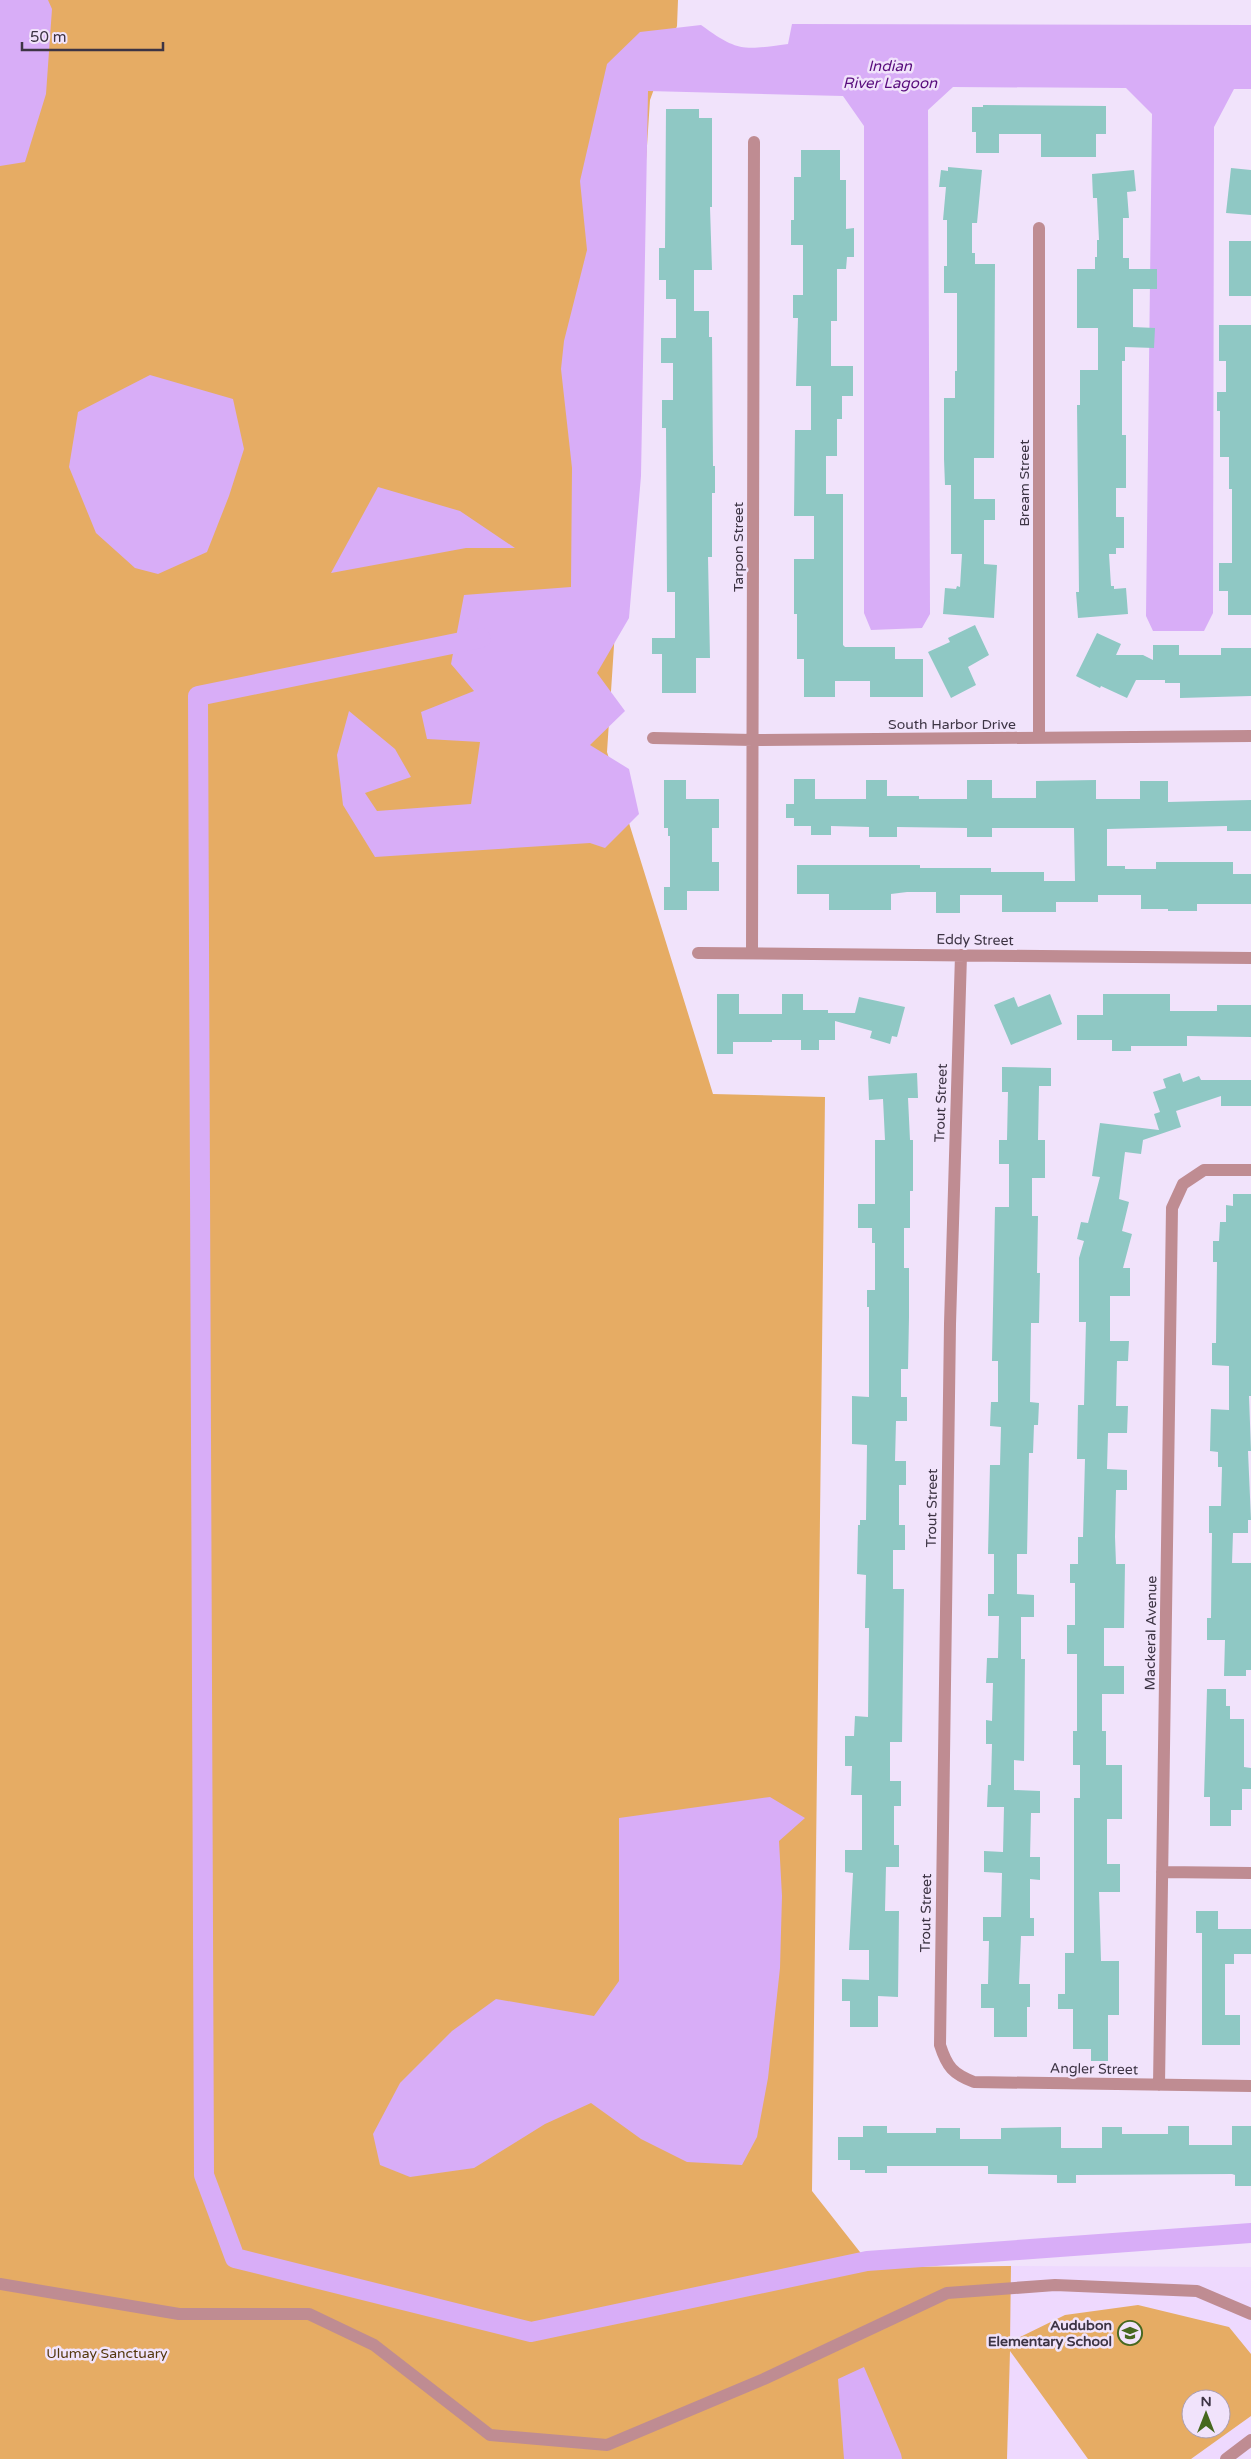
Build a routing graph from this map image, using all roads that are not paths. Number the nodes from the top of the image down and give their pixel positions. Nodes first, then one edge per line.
1 (754, 142) dead end
2 (1039, 228) dead end
3 (1251, 736) edge
4 (653, 738) dead end
5 (1039, 738) junction
6 (753, 740) junction
7 (752, 952) junction
8 (698, 953) dead end
9 (961, 955) junction
10 (1251, 958) edge
11 (1251, 1170) edge
12 (1162, 1872) junction
13 (1251, 1872) edge
14 (945, 2061) joint
15 (1159, 2084) junction
16 (1251, 2086) edge
17 (0, 2284) edge
18 (1251, 2314) edge
19 (1251, 2440) edge
20 (1226, 2459) edge

1 - 6 street, Tarpon Street
2 - 5 street, Bream Street
3 - 5 street, South Harbor Drive
4 - 6 street, South Harbor Drive
5 - 6 street, South Harbor Drive
6 - 7 street, Tarpon Street
7 - 8 street, Eddy Street
7 - 9 street, Eddy Street
9 - 10 street, Eddy Street
9 - 14 street, Trout Street
11 - 12 street, Mackeral Avenue
12 - 13 street
12 - 15 street, Mackeral Avenue
14 - 15 street, Angler Street
15 - 16 street, Angler Street
17 - 18 street
19 - 20 street

